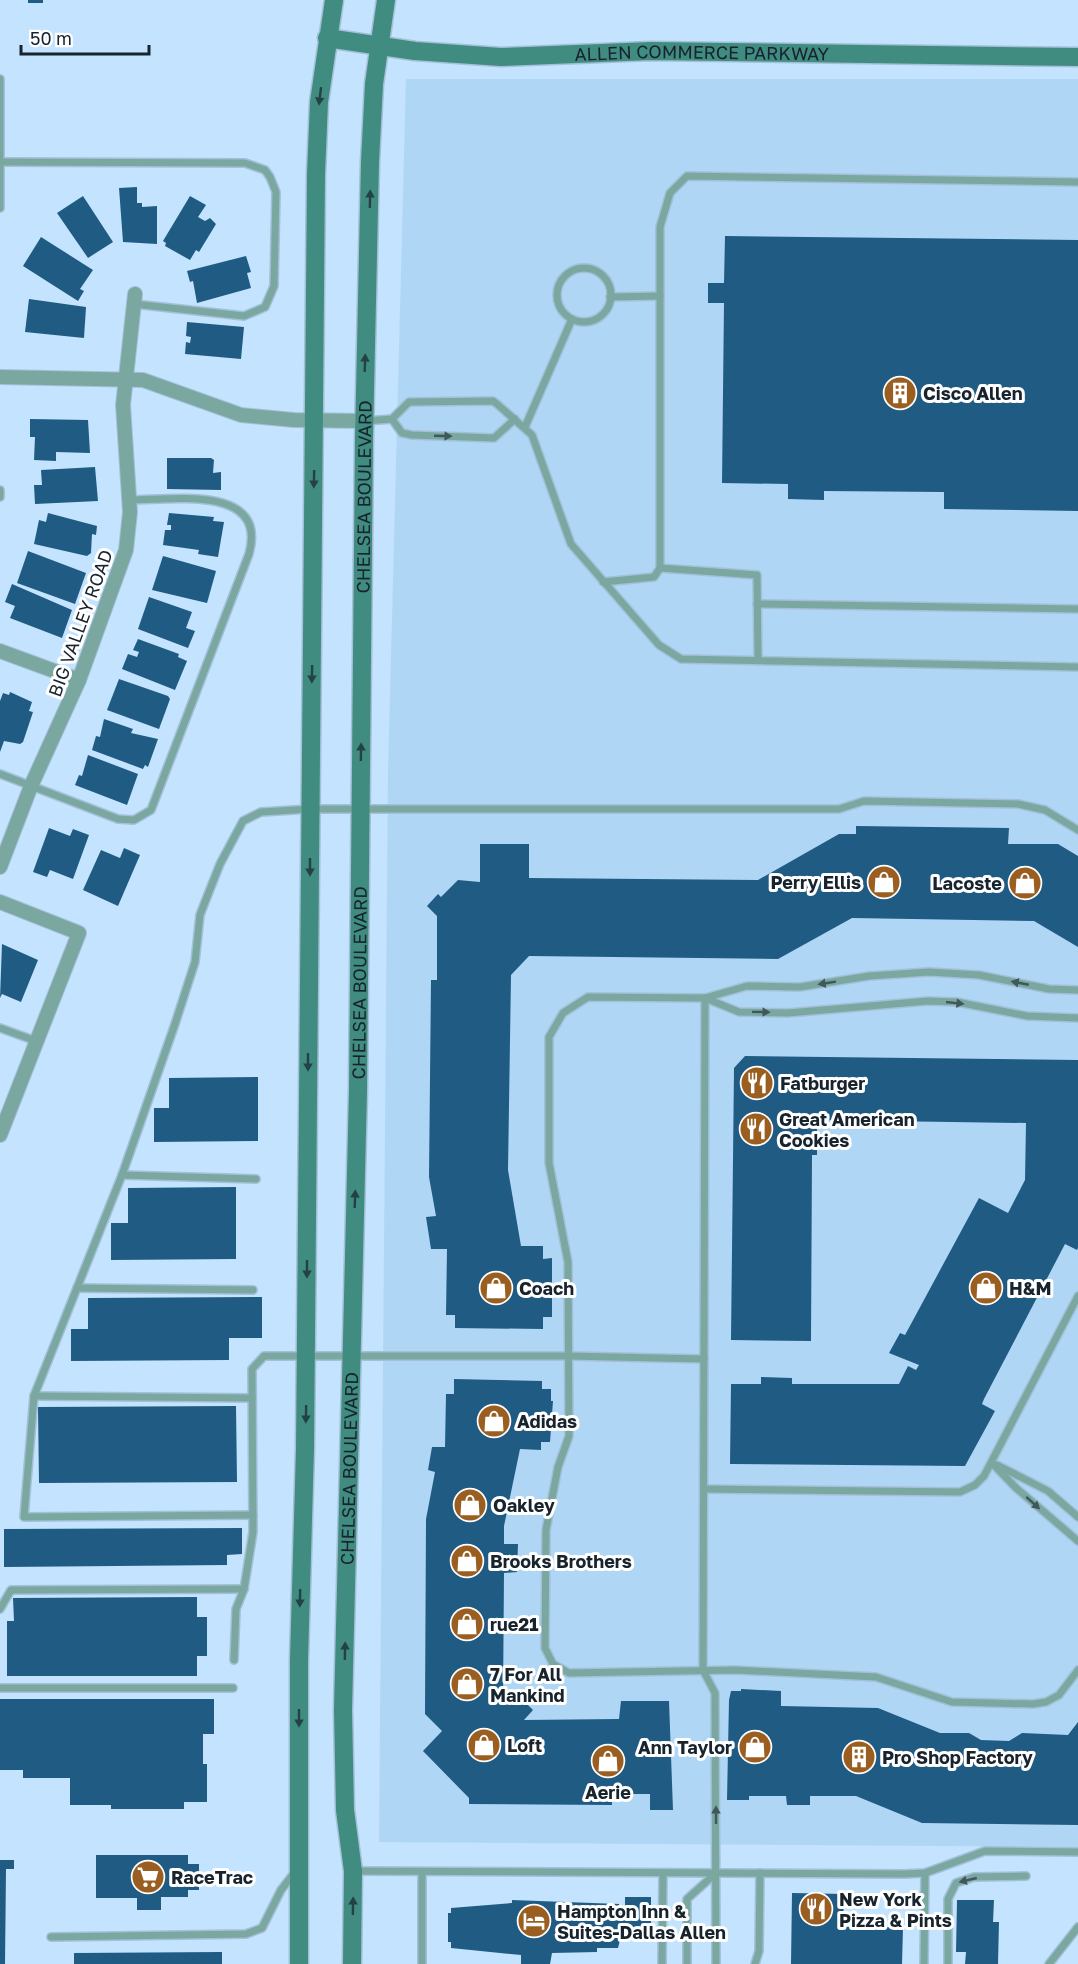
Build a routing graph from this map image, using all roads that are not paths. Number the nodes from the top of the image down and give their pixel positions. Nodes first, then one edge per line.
1 (334, 0) edge
2 (386, 0) edge
3 (327, 38) junction
4 (378, 47) junction
5 (1078, 57) edge
6 (0, 79) edge
7 (1, 162) edge
8 (1078, 182) edge
9 (0, 208) edge
10 (660, 296) junction
11 (610, 297) junction
12 (135, 299) joint
13 (572, 319) junction
14 (0, 377) edge
15 (126, 379) junction
16 (392, 419) junction
17 (515, 419) junction
18 (315, 421) junction
19 (364, 421) junction
20 (525, 427) junction
21 (0, 490) edge
22 (0, 497) edge
23 (130, 500) junction
24 (660, 568) junction
25 (603, 582) junction
26 (758, 604) junction
27 (1078, 609) edge
28 (0, 651) edge
29 (758, 660) junction
30 (1078, 667) edge
31 (80, 680) junction
32 (0, 774) edge
33 (31, 786) junction
34 (310, 809) junction
35 (360, 810) junction
36 (1078, 830) edge
37 (0, 867) edge
38 (0, 902) edge
39 (1078, 990) edge
40 (705, 998) junction
41 (1078, 1018) edge
42 (0, 1028) edge
43 (36, 1041) junction
44 (0, 1135) edge
45 (122, 1175) junction
46 (256, 1179) dead end
47 (77, 1288) junction
48 (253, 1290) dead end
49 (1078, 1296) edge
50 (306, 1356) junction
51 (350, 1356) junction
52 (569, 1356) junction
53 (704, 1359) junction
54 (34, 1396) junction
55 (252, 1398) junction
56 (992, 1462) junction
57 (704, 1489) junction
58 (253, 1515) junction
59 (1078, 1517) edge
60 (1078, 1541) edge
61 (244, 1590) junction
62 (0, 1609) edge
63 (234, 1660) dead end
64 (703, 1670) junction
65 (1078, 1670) edge
66 (0, 1688) edge
67 (233, 1688) dead end
68 (1078, 1852) edge
69 (298, 1868) junction
70 (353, 1871) junction
71 (422, 1872) junction
72 (663, 1873) junction
73 (716, 1873) junction
74 (760, 1873) junction
75 (925, 1873) junction
76 (1026, 1876) dead end
77 (1078, 1927) edge
78 (51, 1937) dead end
79 (299, 1964) edge
80 (352, 1964) edge
81 (422, 1964) edge
82 (662, 1964) edge
83 (687, 1964) edge
84 (716, 1964) edge
85 (755, 1964) edge
86 (924, 1964) edge
87 (948, 1964) edge
88 (1049, 1964) edge

1 - 3 main road
2 - 4 main road, CHELSEA BOULEVARD
3 - 4 main road, ALLEN COMMERCE PARKWAY
3 -> 18 main road
4 - 5 main road, ALLEN COMMERCE PARKWAY
19 -> 4 main road, CHELSEA BOULEVARD
6 - 7 lane
7 - 9 lane
7 - 12 lane
8 - 10 lane
10 - 11 lane
10 - 24 lane
11 - 13 lane
11 - 13 lane
12 - 15 street, BIG VALLEY ROAD
13 - 20 lane
14 - 15 street
15 - 18 street
15 - 23 street, BIG VALLEY ROAD
16 - 17 lane
16 -> 17 lane
16 - 19 lane
17 - 20 lane
18 - 19 street
18 -> 34 main road
35 -> 19 main road, CHELSEA BOULEVARD
20 - 25 lane
21 - 22 lane
23 - 31 street, BIG VALLEY ROAD
23 - 33 lane
24 - 25 lane
24 - 26 lane
25 - 29 lane
26 - 27 lane
26 - 29 lane
28 - 31 street
29 - 30 lane
31 - 33 street, BIG VALLEY ROAD
32 - 33 lane
33 - 37 street, BIG VALLEY ROAD
34 - 35 lane
34 - 45 lane
34 -> 50 main road
35 - 36 lane
51 -> 35 main road, CHELSEA BOULEVARD
38 - 43 street
39 -> 40 lane
40 -> 41 lane
40 - 52 lane
40 - 53 lane
42 - 43 lane
43 - 44 street
45 - 46 lane
45 - 47 lane
47 - 48 lane
47 - 54 lane
49 - 56 lane
50 - 51 lane
50 - 55 lane
50 -> 69 main road
51 - 52 lane
70 -> 51 main road, CHELSEA BOULEVARD
52 - 53 lane
52 - 64 lane
53 - 57 lane
54 - 55 lane
54 - 58 lane
55 - 58 lane
56 - 57 lane
56 - 59 lane
56 -> 60 lane
57 - 64 lane
58 - 61 lane
61 - 62 lane
61 - 63 lane
64 - 65 lane
73 -> 64 lane
66 - 67 lane
68 - 75 lane
69 - 78 lane
69 - 79 main road
70 - 71 lane
80 -> 70 main road, CHELSEA BOULEVARD
71 - 72 lane
71 - 81 lane
72 - 73 lane
72 - 82 lane
73 - 74 lane
73 - 83 lane
73 - 84 lane
74 - 75 lane
74 - 85 lane
75 - 86 lane
76 -> 87 lane
77 - 88 lane

